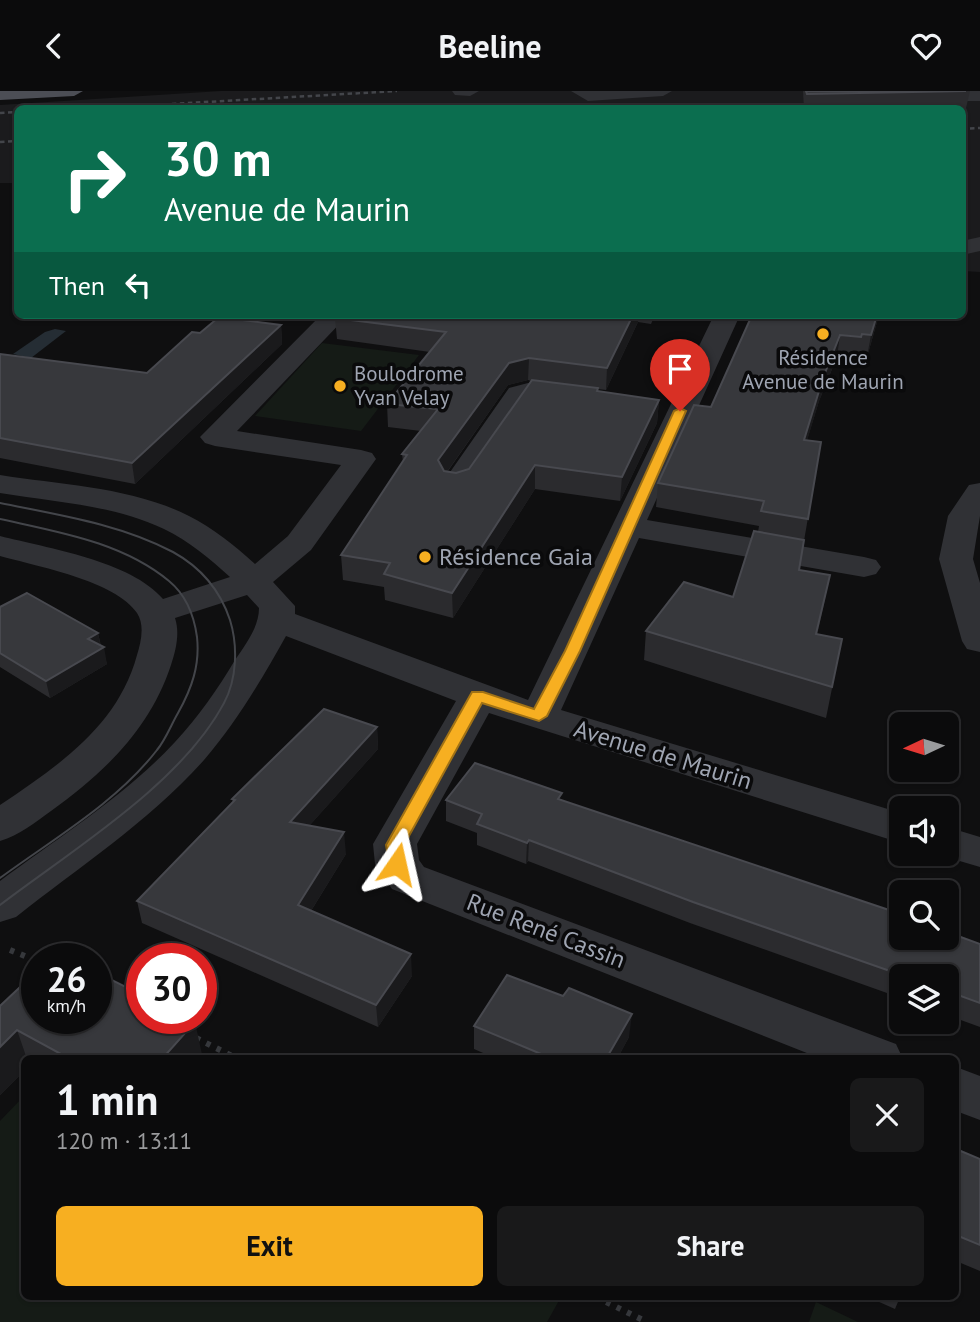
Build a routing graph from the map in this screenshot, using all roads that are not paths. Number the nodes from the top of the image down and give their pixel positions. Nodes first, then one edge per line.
1 (74, 91) edge
2 (461, 91) edge
3 (470, 91) edge
4 (580, 91) edge
5 (663, 91) edge
6 (869, 91) edge
7 (0, 95) edge
8 (980, 96) edge
9 (724, 319) edge
10 (329, 321) edge
11 (597, 400) edge
12 (0, 484) edge
13 (456, 485) edge
14 (980, 492) edge
15 (627, 526) junction
16 (0, 546) edge
17 (968, 562) edge
18 (864, 567) dead end
19 (252, 579) junction
20 (277, 620) junction
21 (158, 624) junction
22 (980, 641) edge
23 (478, 696) junction
24 (539, 716) junction
25 (889, 824) edge
26 (0, 826) edge
27 (959, 846) edge
28 (980, 852) edge
29 (0, 905) edge
30 (868, 1055) edge
31 (959, 1090) edge
32 (980, 1098) edge

1 - 7 main road
2 - 3 street
4 - 5 street
6 - 8 street
9 - 15 street
10 - 19 street
11 - 13 street
12 - 19 street
14 - 17 street
15 - 18 street
15 - 24 street
16 - 21 street
17 - 22 street
19 - 20 street
19 - 21 street
20 - 23 street, Avenue de Maurin
20 - 29 street
21 - 26 street
23 - 24 street, Avenue de Maurin
23 - 30 street, Rue René Cassin
24 - 25 street, Avenue de Maurin
27 - 28 street
31 - 32 street

